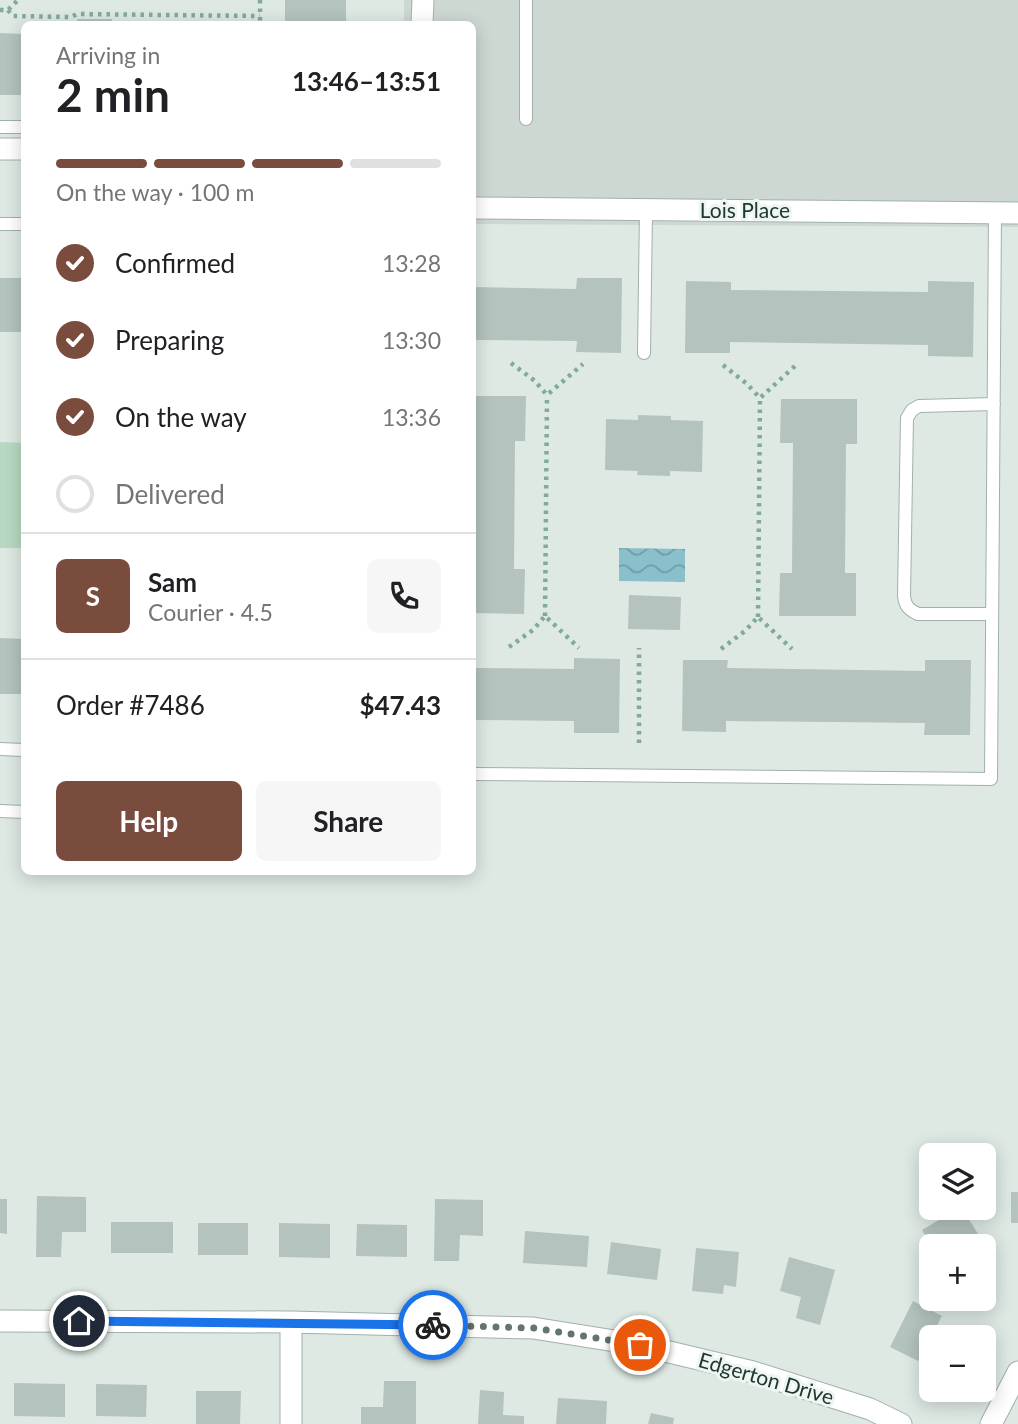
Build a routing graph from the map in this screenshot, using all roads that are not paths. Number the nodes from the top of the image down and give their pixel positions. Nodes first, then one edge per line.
1 (423, 0) edge
2 (526, 0) edge
3 (422, 21) edge
4 (526, 119) dead end
5 (0, 127) edge
6 (21, 127) edge
7 (0, 149) edge
8 (21, 149) edge
9 (476, 208) edge
10 (646, 210) junction
11 (995, 213) junction
12 (1018, 213) edge
13 (0, 224) edge
14 (21, 224) edge
15 (644, 354) dead end
16 (994, 404) junction
17 (992, 614) junction
18 (0, 748) edge
19 (21, 750) edge
20 (476, 774) edge
21 (0, 811) edge
22 (21, 812) edge
23 (0, 1321) edge
24 (291, 1322) junction
25 (1018, 1372) edge
26 (291, 1424) edge
27 (901, 1424) edge
28 (991, 1424) edge

1 - 3 street
2 - 4 lane
5 - 6 lane
7 - 8 street
9 - 10 street, Lois Place
10 - 11 street, Lois Place
10 - 15 lane
11 - 12 street, Lois Place
11 - 16 lane
13 - 14 lane
16 - 17 lane
16 - 17 lane
17 - 20 lane
18 - 19 lane
21 - 22 lane
23 - 24 street, Edgerton Drive
24 - 26 street
24 - 27 street, Edgerton Drive
25 - 28 street

